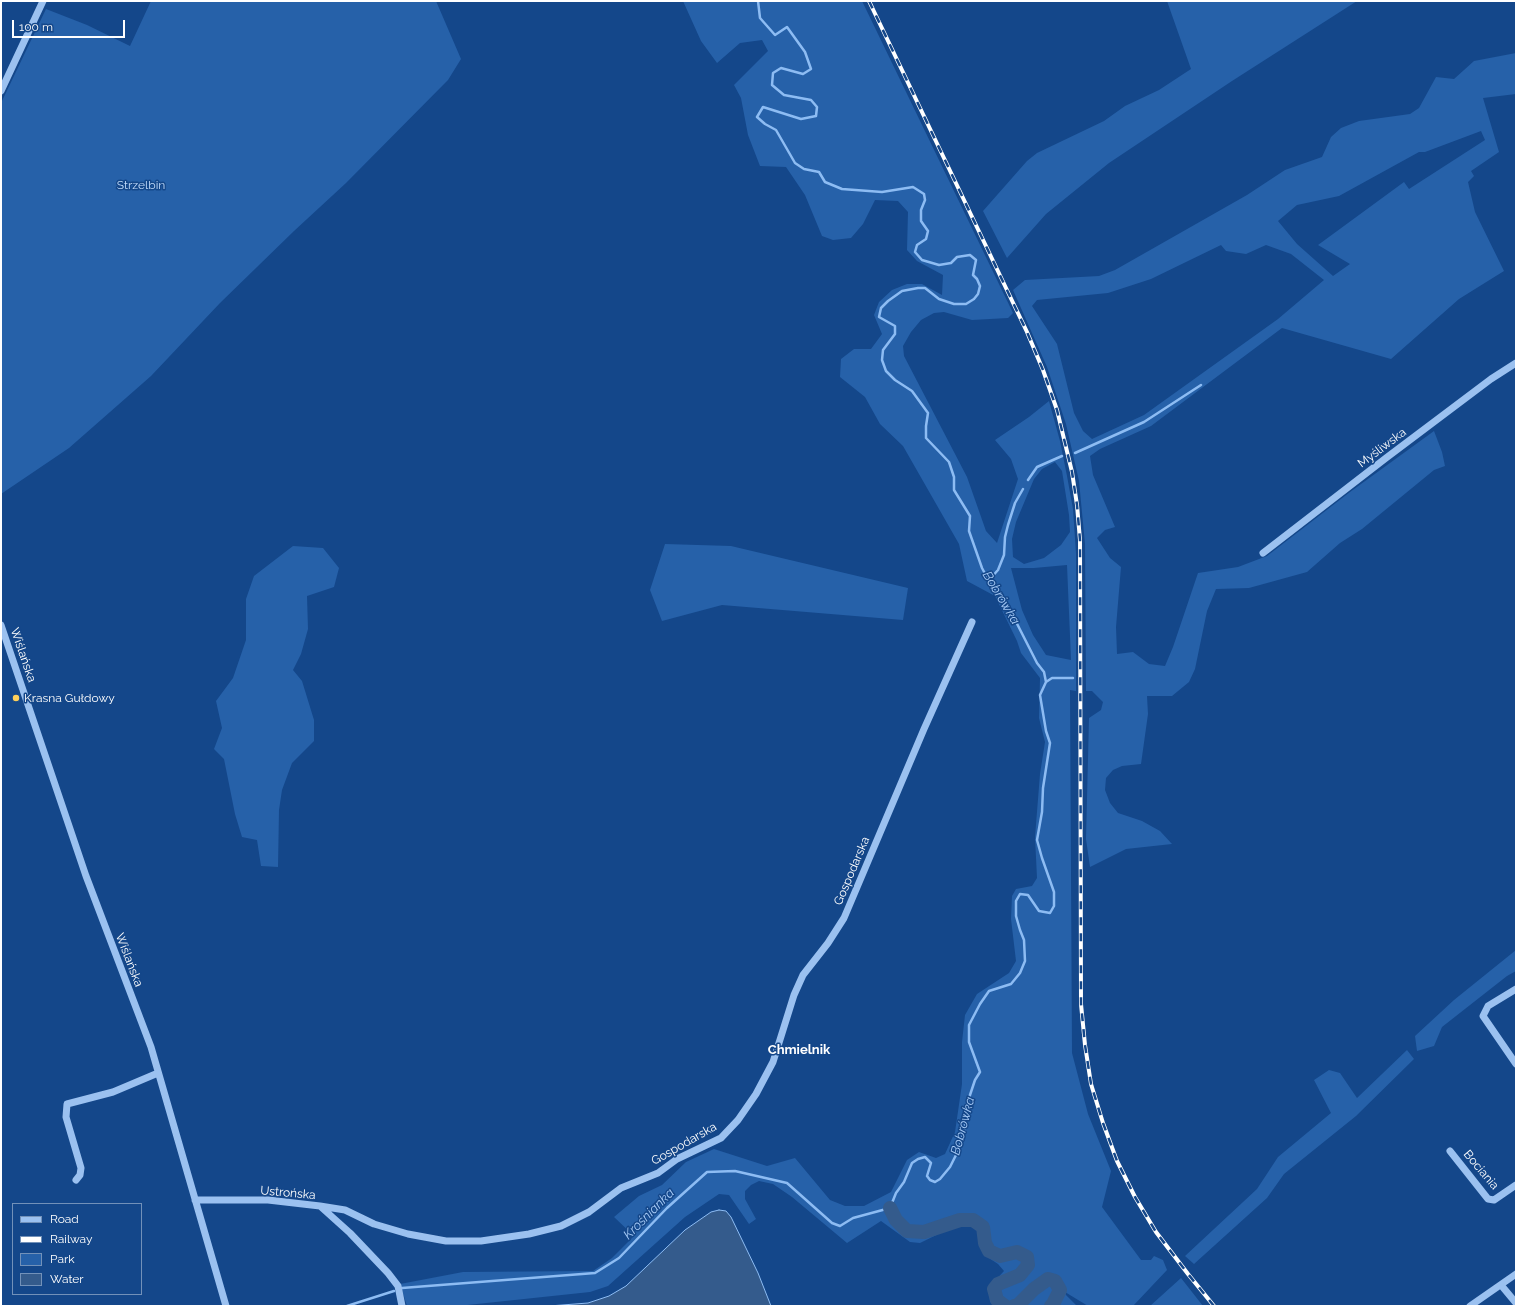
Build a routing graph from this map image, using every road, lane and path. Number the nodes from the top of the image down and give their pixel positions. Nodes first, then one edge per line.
1 (43, 1) edge
2 (1, 91) edge
3 (1516, 363) edge
4 (1263, 553) dead end
5 (972, 622) dead end
6 (1, 625) edge
7 (1516, 989) edge
8 (1516, 1064) edge
9 (158, 1073) junction
10 (1450, 1151) dead end
11 (76, 1180) dead end
12 (1516, 1185) edge
13 (195, 1200) junction
14 (320, 1206) junction
15 (1516, 1274) edge
16 (1501, 1285) junction
17 (1516, 1302) edge
18 (226, 1306) edge
19 (402, 1306) edge
20 (1470, 1306) edge

1 - 2 street
3 - 4 street, Myśliwska
5 - 14 street, Gospodarska
6 - 9 street, Wiślańska
7 - 8 street
9 - 11 street
9 - 13 street, Wiślańska
10 - 12 street, Bociania
13 - 14 street, Ustrońska
13 - 18 street, Wiślańska
14 - 19 street, Ustrońska
15 - 16 street
16 - 17 street
16 - 20 street

